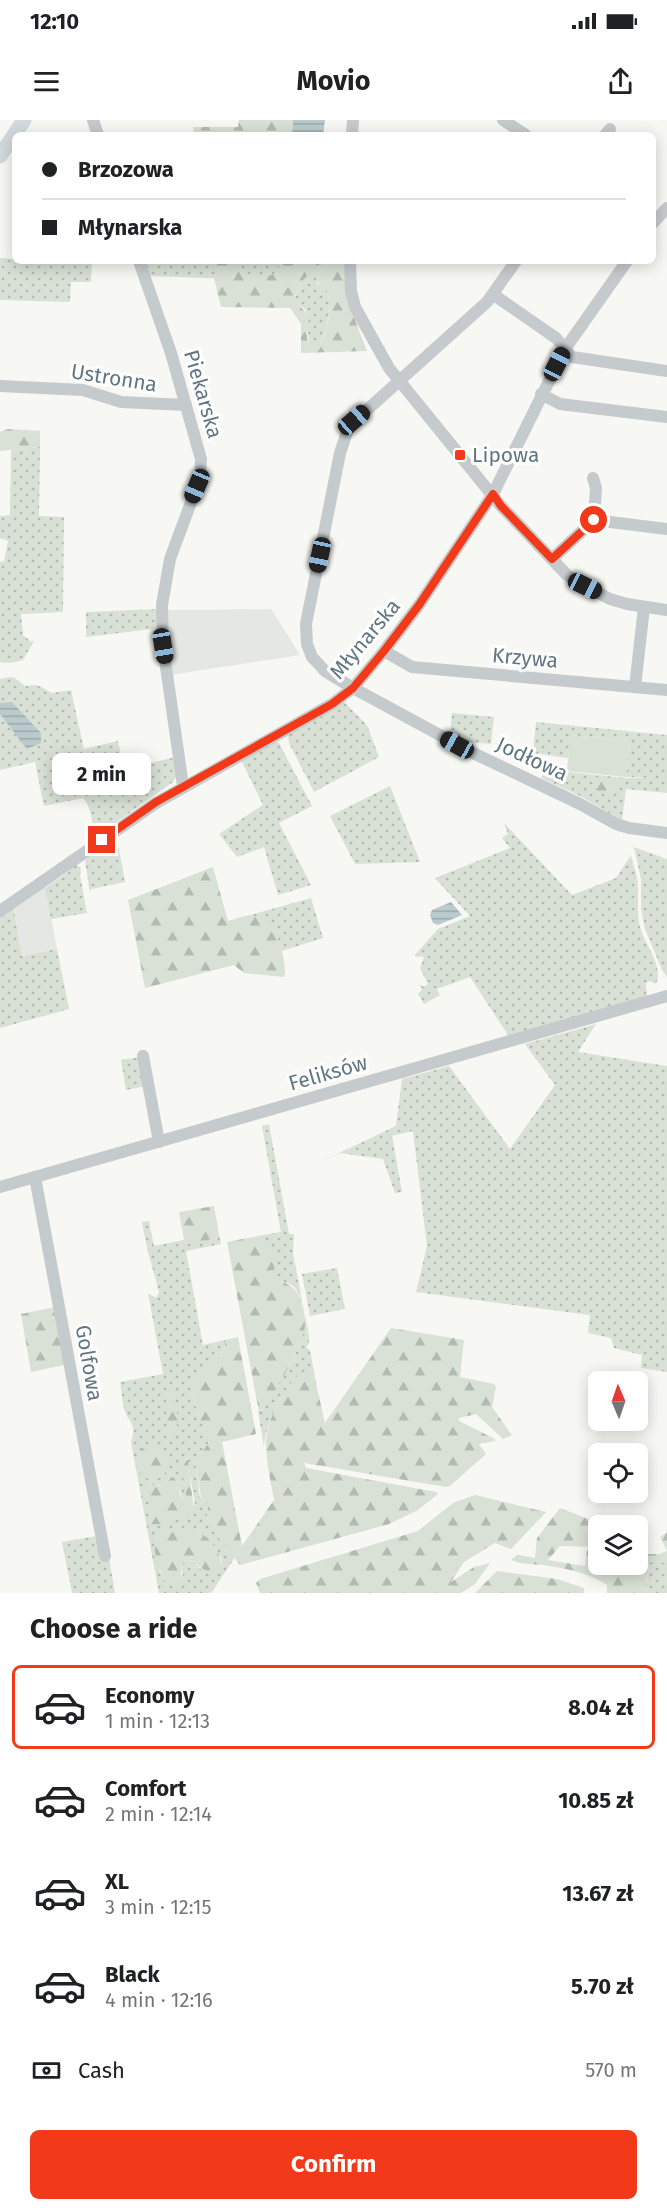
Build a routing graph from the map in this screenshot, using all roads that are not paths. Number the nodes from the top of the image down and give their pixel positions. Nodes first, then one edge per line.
1 (503, 120) edge
2 (521, 132) edge
3 (12, 138) edge
4 (0, 156) edge
5 (667, 208) edge
6 (656, 221) edge
7 (140, 264) edge
8 (350, 264) edge
9 (514, 264) edge
10 (625, 264) edge
11 (494, 295) junction
12 (565, 349) junction
13 (667, 371) edge
14 (399, 381) junction
15 (0, 386) edge
16 (541, 394) junction
17 (186, 405) junction
18 (667, 417) edge
19 (593, 478) dead end
20 (493, 494) junction
21 (594, 520) junction
22 (667, 525) edge
23 (552, 559) junction
24 (644, 607) junction
25 (667, 610) edge
26 (384, 651) junction
27 (635, 687) junction
28 (353, 688) junction
29 (667, 690) edge
30 (183, 786) junction
31 (667, 833) edge
32 (0, 910) edge
33 (667, 996) edge
34 (143, 1056) dead end
35 (159, 1142) junction
36 (35, 1177) junction
37 (0, 1187) edge
38 (105, 1556) dead end

1 - 2 street
3 - 4 main road
5 - 6 street
7 - 17 street, Piekarska
8 - 14 street
9 - 11 street, Jodłowa
10 - 12 street, Młynarska
11 - 12 street
11 - 14 street, Jodłowa
12 - 13 street
12 - 16 street, Młynarska
14 - 20 street
14 - 28 street, Jodłowa
15 - 17 street, Ustronna
16 - 18 street
16 - 20 street, Młynarska
17 - 30 street, Piekarska
19 - 21 street
20 - 23 street
20 - 26 street, Młynarska
21 - 22 street
21 - 23 street
23 - 24 street
24 - 25 street
24 - 27 street
26 - 27 street, Krzywa
26 - 28 street, Młynarska
27 - 29 street, Krzywa
28 - 30 street, Młynarska
28 - 31 street, Jodłowa
30 - 32 street, Młynarska
33 - 35 street, Feliksów
34 - 35 street
35 - 36 street, Feliksów
36 - 37 street, Feliksów
36 - 38 street, Golfowa

